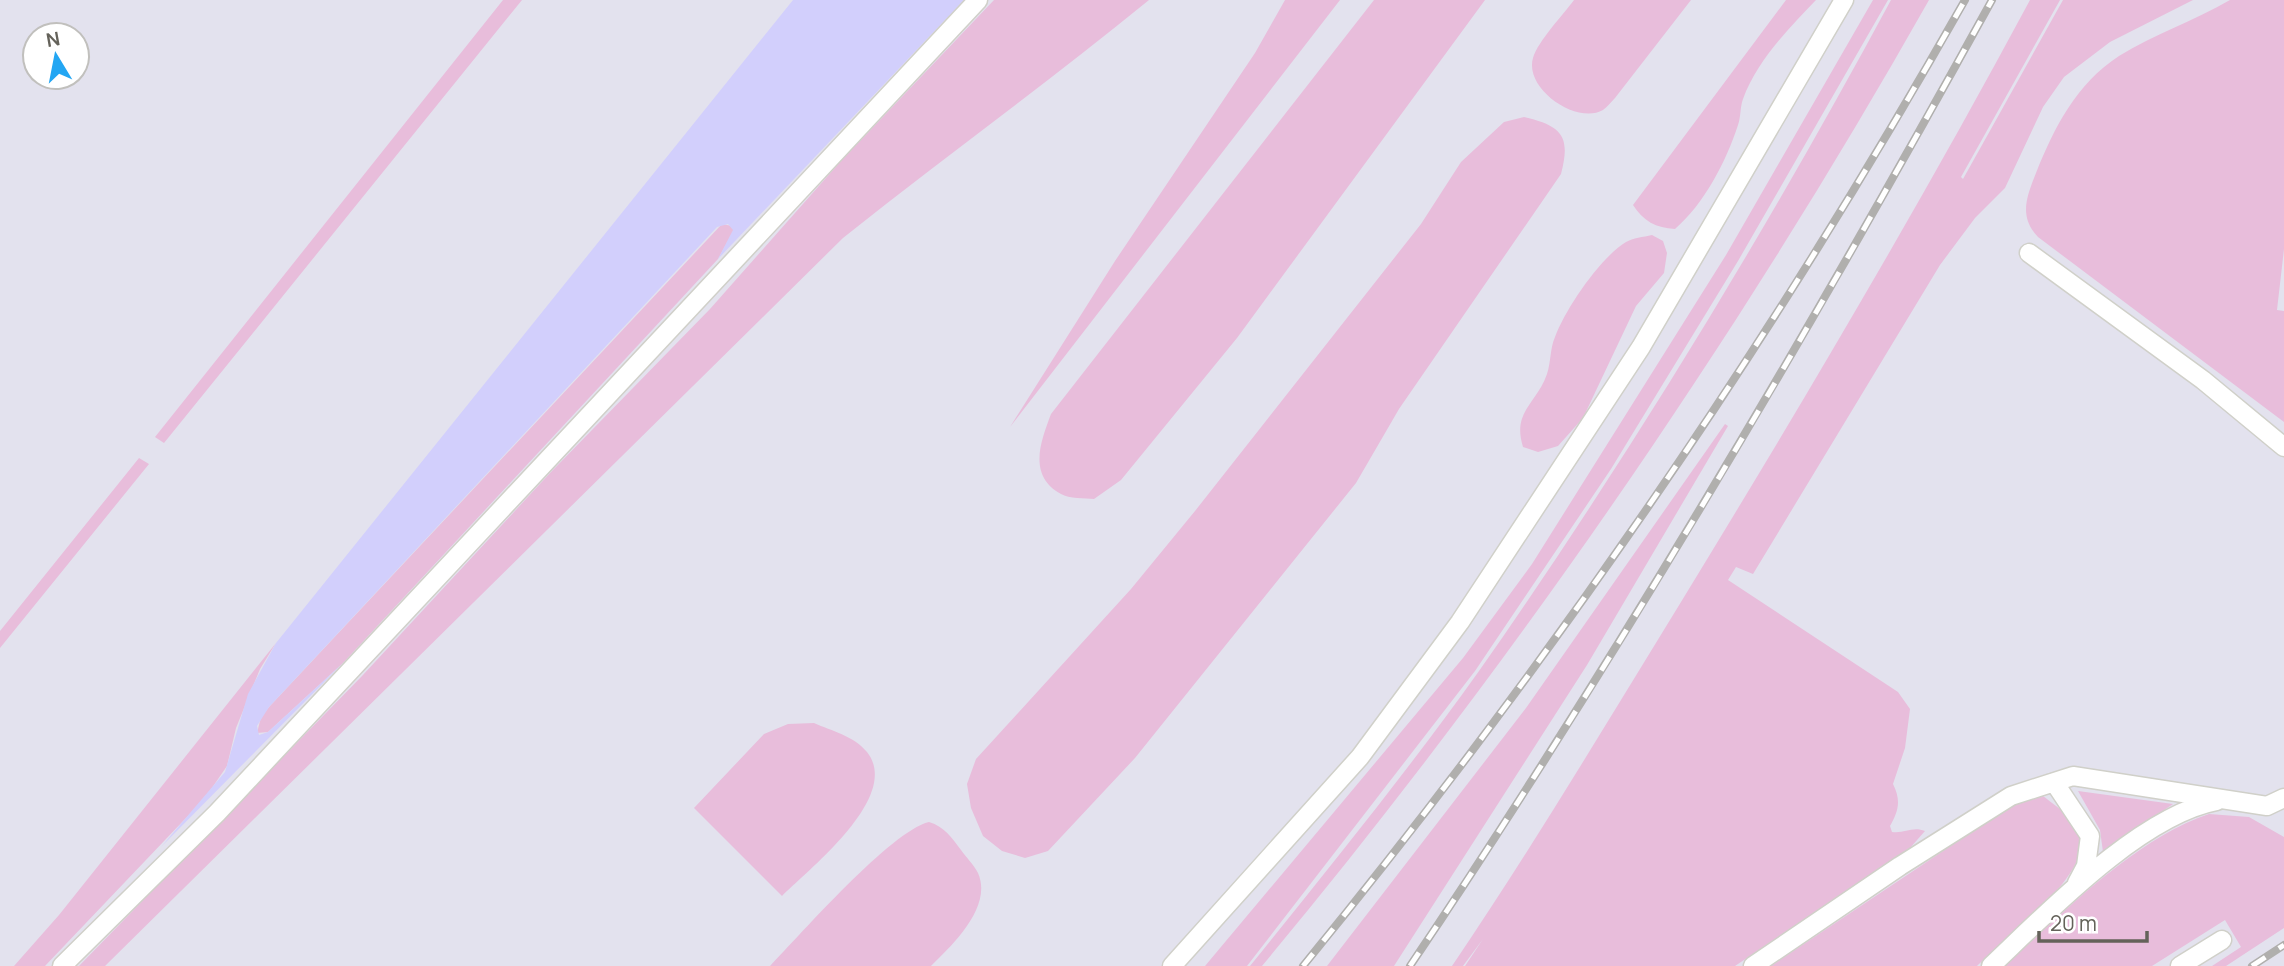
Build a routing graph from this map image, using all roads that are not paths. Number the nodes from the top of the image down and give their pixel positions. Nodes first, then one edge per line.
1 (978, 0) edge
2 (1844, 0) edge
3 (2029, 253) dead end
4 (2284, 447) edge
5 (2054, 782) junction
6 (2284, 798) edge
7 (2241, 802) junction
8 (2067, 896) junction
9 (2222, 940) dead end
10 (62, 966) edge
11 (1172, 966) edge
12 (1753, 966) edge
13 (1990, 966) edge
14 (2180, 966) edge

1 - 10 lane
2 - 11 lane
3 - 4 lane
5 - 7 lane
5 - 8 lane
5 - 12 lane
6 - 7 lane
7 - 8 lane
8 - 13 lane
9 - 14 lane

